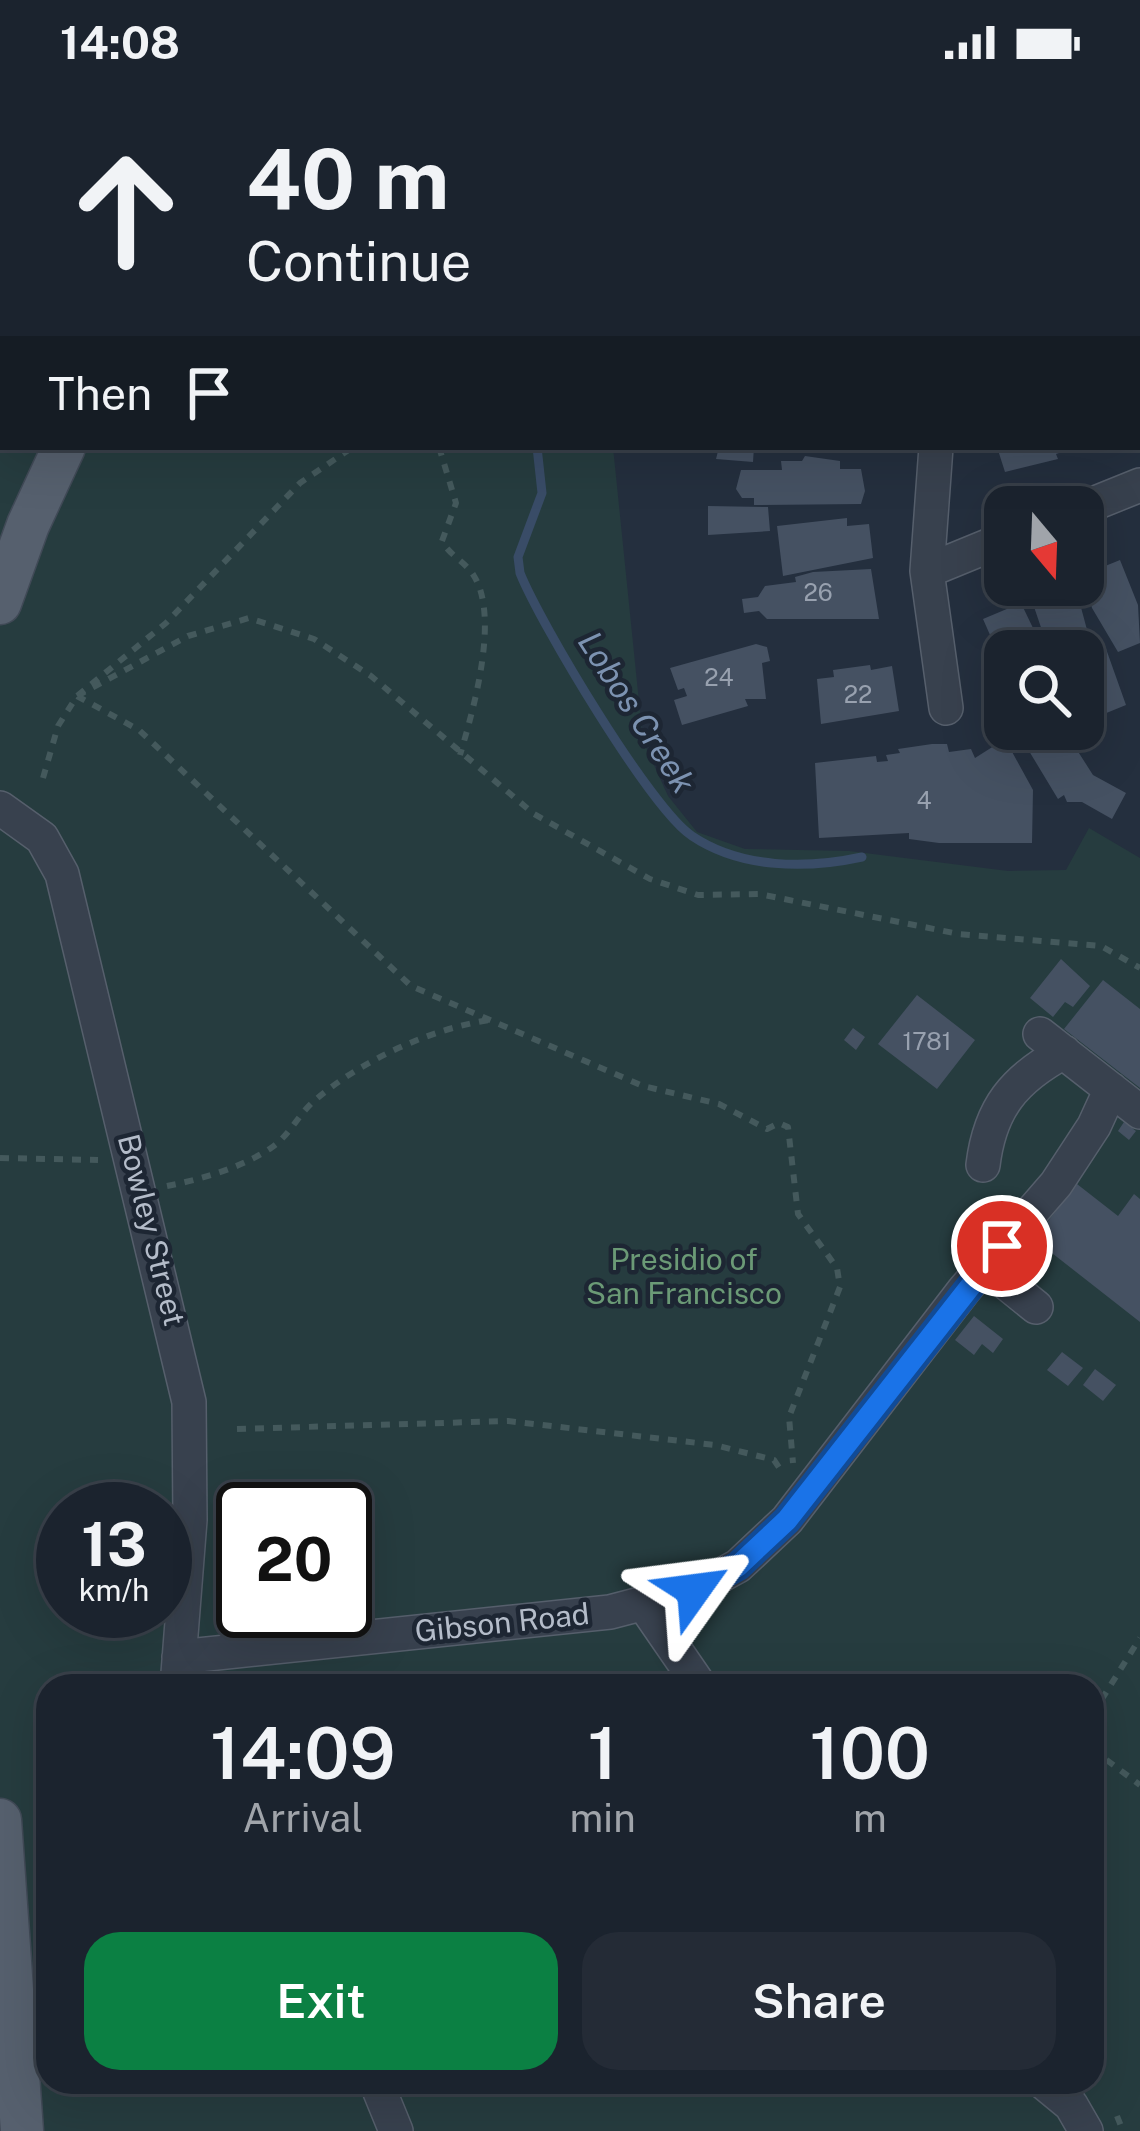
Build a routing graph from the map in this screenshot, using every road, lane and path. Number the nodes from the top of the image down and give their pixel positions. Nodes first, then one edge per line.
1 (63, 450) edge
2 (348, 450) edge
3 (441, 450) edge
4 (936, 450) edge
5 (1140, 485) edge
6 (1104, 500) edge
7 (984, 548) edge
8 (927, 571) junction
9 (0, 603) edge
10 (77, 696) junction
11 (946, 708) dead end
12 (460, 755) junction
13 (43, 778) dead end
14 (0, 808) edge
15 (1140, 968) edge
16 (493, 1020) junction
17 (1111, 1089) junction
18 (1140, 1112) edge
19 (0, 1158) edge
20 (982, 1165) dead end
21 (138, 1177) junction
22 (984, 1265) junction
23 (1036, 1307) dead end
24 (238, 1429) dead end
25 (801, 1501) junction
26 (645, 1606) junction
27 (1140, 1638) edge
28 (178, 1672) edge
29 (692, 1674) edge
30 (1104, 1696) edge
31 (1104, 1758) edge
32 (1140, 1785) edge
33 (1, 1845) edge
34 (381, 2094) edge
35 (1058, 2094) edge
36 (22, 2131) edge
37 (396, 2131) edge
38 (1086, 2131) edge

1 - 9 main road
2 - 10 path
3 - 12 path
4 - 8 street
5 - 6 street
7 - 8 street
8 - 11 street
10 - 12 path
10 - 13 path
10 - 16 path
12 - 15 path
14 - 21 street, Bowley Street
16 - 21 path
16 - 25 path
17 - 18 street
17 - 20 street
17 - 22 street, Gibson Road
19 - 21 path
21 - 28 street, Bowley Street
22 - 23 street
22 - 25 street, Gibson Road
24 - 25 path
25 - 26 street, Gibson Road
26 - 28 street, Gibson Road
26 - 29 street
27 - 30 path
31 - 32 path
33 - 36 main road
34 - 37 street
35 - 38 street

